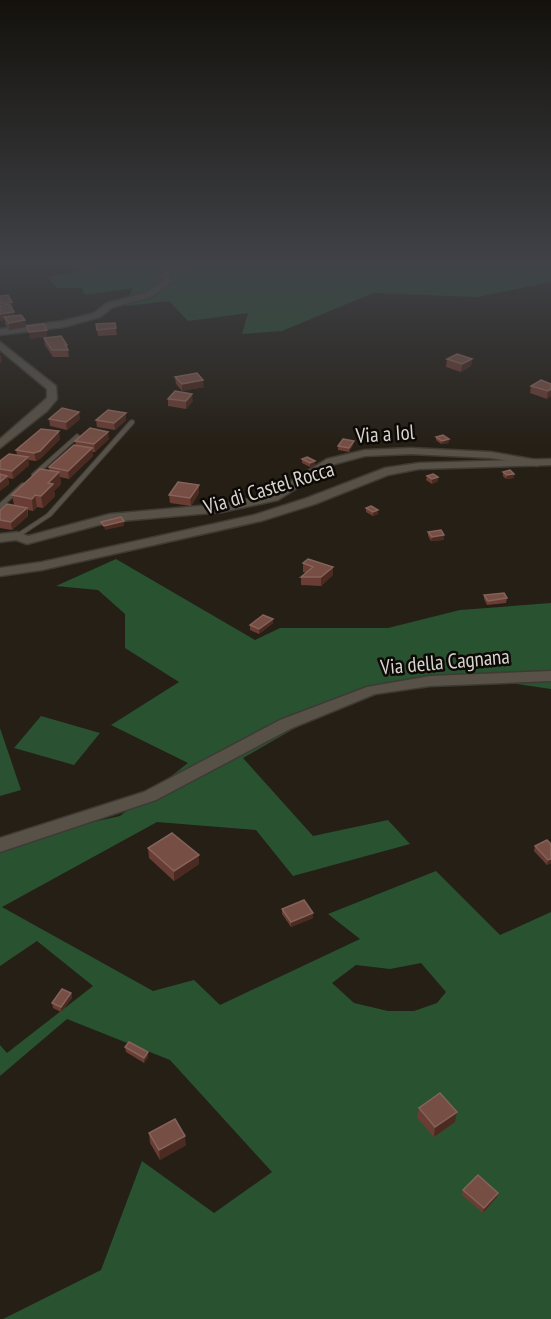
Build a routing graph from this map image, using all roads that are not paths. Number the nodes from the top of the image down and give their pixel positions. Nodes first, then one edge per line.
1 (66, 324) edge
2 (0, 332) edge
3 (0, 345) edge
4 (132, 422) dead end
5 (77, 436) edge
6 (0, 445) edge
7 (551, 462) edge
8 (537, 463) junction
9 (0, 506) edge
10 (17, 536) junction
11 (0, 538) edge
12 (0, 572) edge
13 (551, 676) edge
14 (0, 845) edge

1 - 2 street
3 - 6 street
4 - 10 lane
5 - 9 lane
7 - 8 street, Via di Castel Rocca
8 - 10 street, Via a Iol
8 - 12 street, Via di Castel Rocca
10 - 11 street, Via a Iol
13 - 14 street, Via della Cagnana

